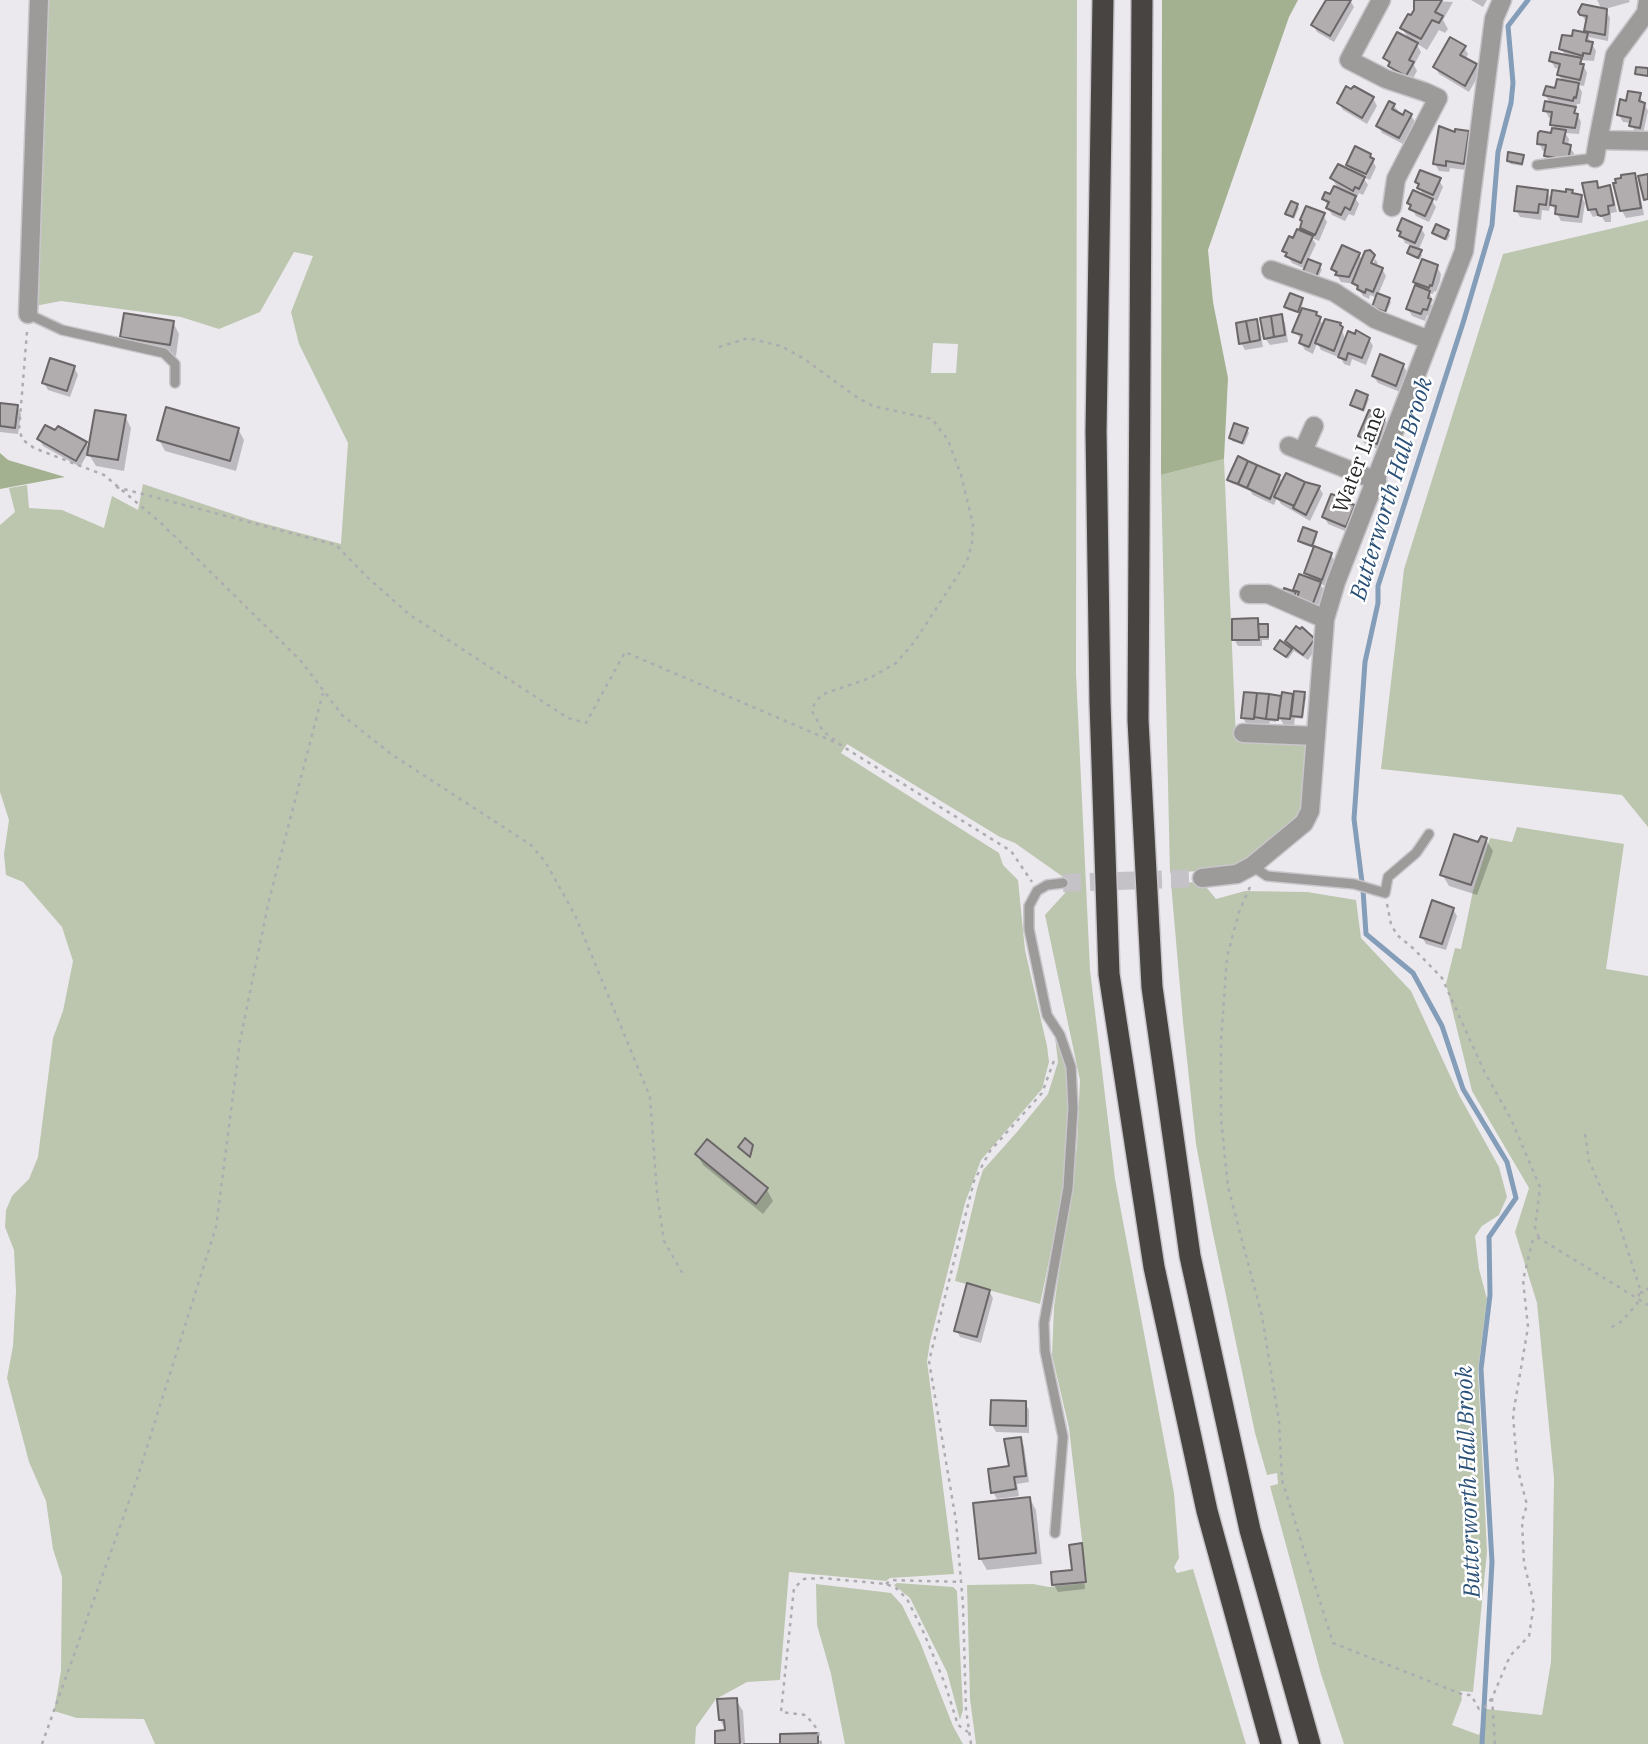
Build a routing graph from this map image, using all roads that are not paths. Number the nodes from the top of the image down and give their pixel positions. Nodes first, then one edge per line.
1 (39, 0) edge
2 (1103, 0) edge
3 (1142, 0) edge
4 (1381, 0) edge
5 (1502, 0) edge
6 (1648, 0) edge
7 (1648, 141) edge
8 (1597, 149) junction
9 (1537, 165) dead end
10 (1392, 207) dead end
11 (1271, 270) dead end
12 (28, 314) joint
13 (1429, 340) junction
14 (175, 383) dead end
15 (1314, 426) dead end
16 (1377, 481) junction
17 (1249, 594) dead end
18 (1325, 620) junction
19 (1243, 733) dead end
20 (1316, 736) junction
21 (1429, 834) dead end
22 (1255, 869) junction
23 (1202, 878) tunnel mouth
24 (1063, 883) tunnel mouth
25 (1055, 1533) dead end
26 (1271, 1744) edge
27 (1311, 1744) edge

1 - 12 street
2 - 26 highway
3 - 27 highway
4 - 10 street
5 - 13 street, Water Lane
6 - 8 street
7 - 8 street
8 - 9 lane
11 - 13 street
12 - 14 lane
13 - 16 street, Water Lane
15 - 16 street
16 - 18 street, Water Lane
17 - 18 street
18 - 20 street, Water Lane
19 - 20 street
20 - 22 street, Water Lane
21 - 22 lane
22 - 23 street, Water Lane
24 - 25 lane

